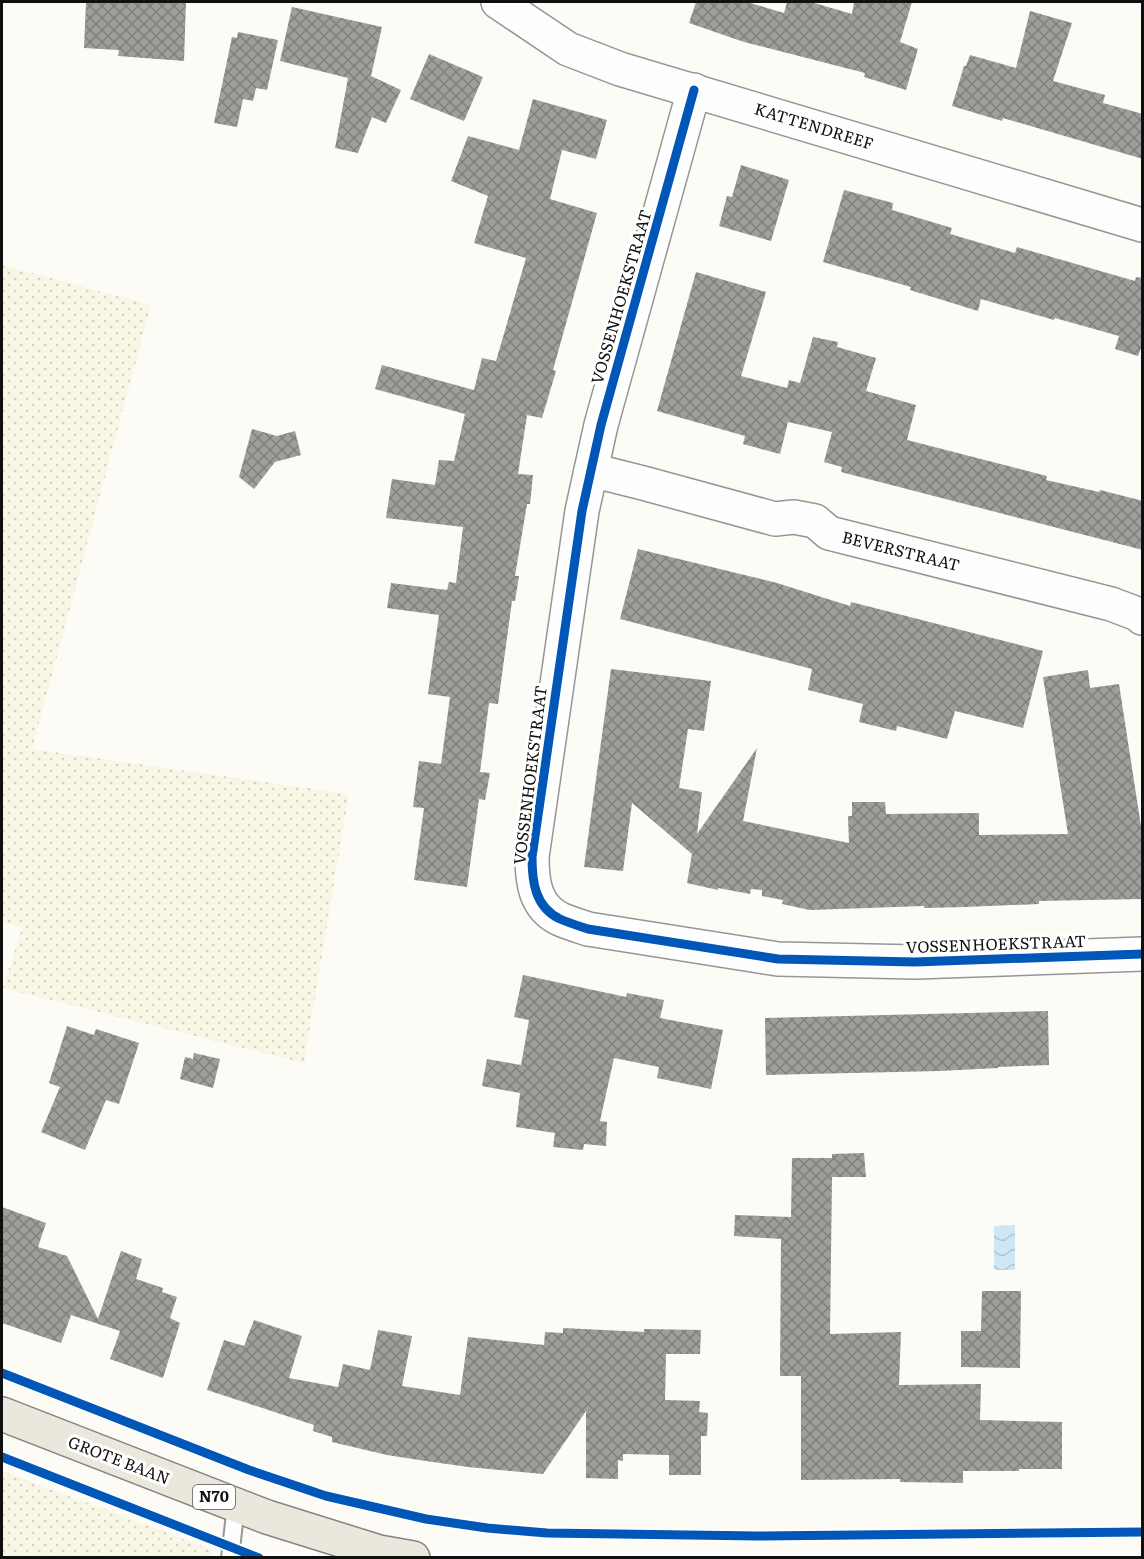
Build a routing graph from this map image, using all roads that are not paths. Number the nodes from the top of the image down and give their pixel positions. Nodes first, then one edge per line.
1 (498, 2) edge
2 (694, 90) junction
3 (1143, 225) edge
4 (591, 470) junction
5 (1143, 618) edge
6 (1143, 954) edge
7 (2, 1414) edge
8 (236, 1505) junction
9 (230, 1557) edge
10 (413, 1557) edge

1 - 2 street, KATTENDREEF
2 - 3 street, KATTENDREEF
2 - 4 street, VOSSENHOEKSTRAAT
4 - 5 street, BEVERSTRAAT
4 - 6 street, VOSSENHOEKSTRAAT
7 - 8 main road, GROTE BAAN / N70
8 - 9 lane
8 - 10 main road, GROTE BAAN / N70

